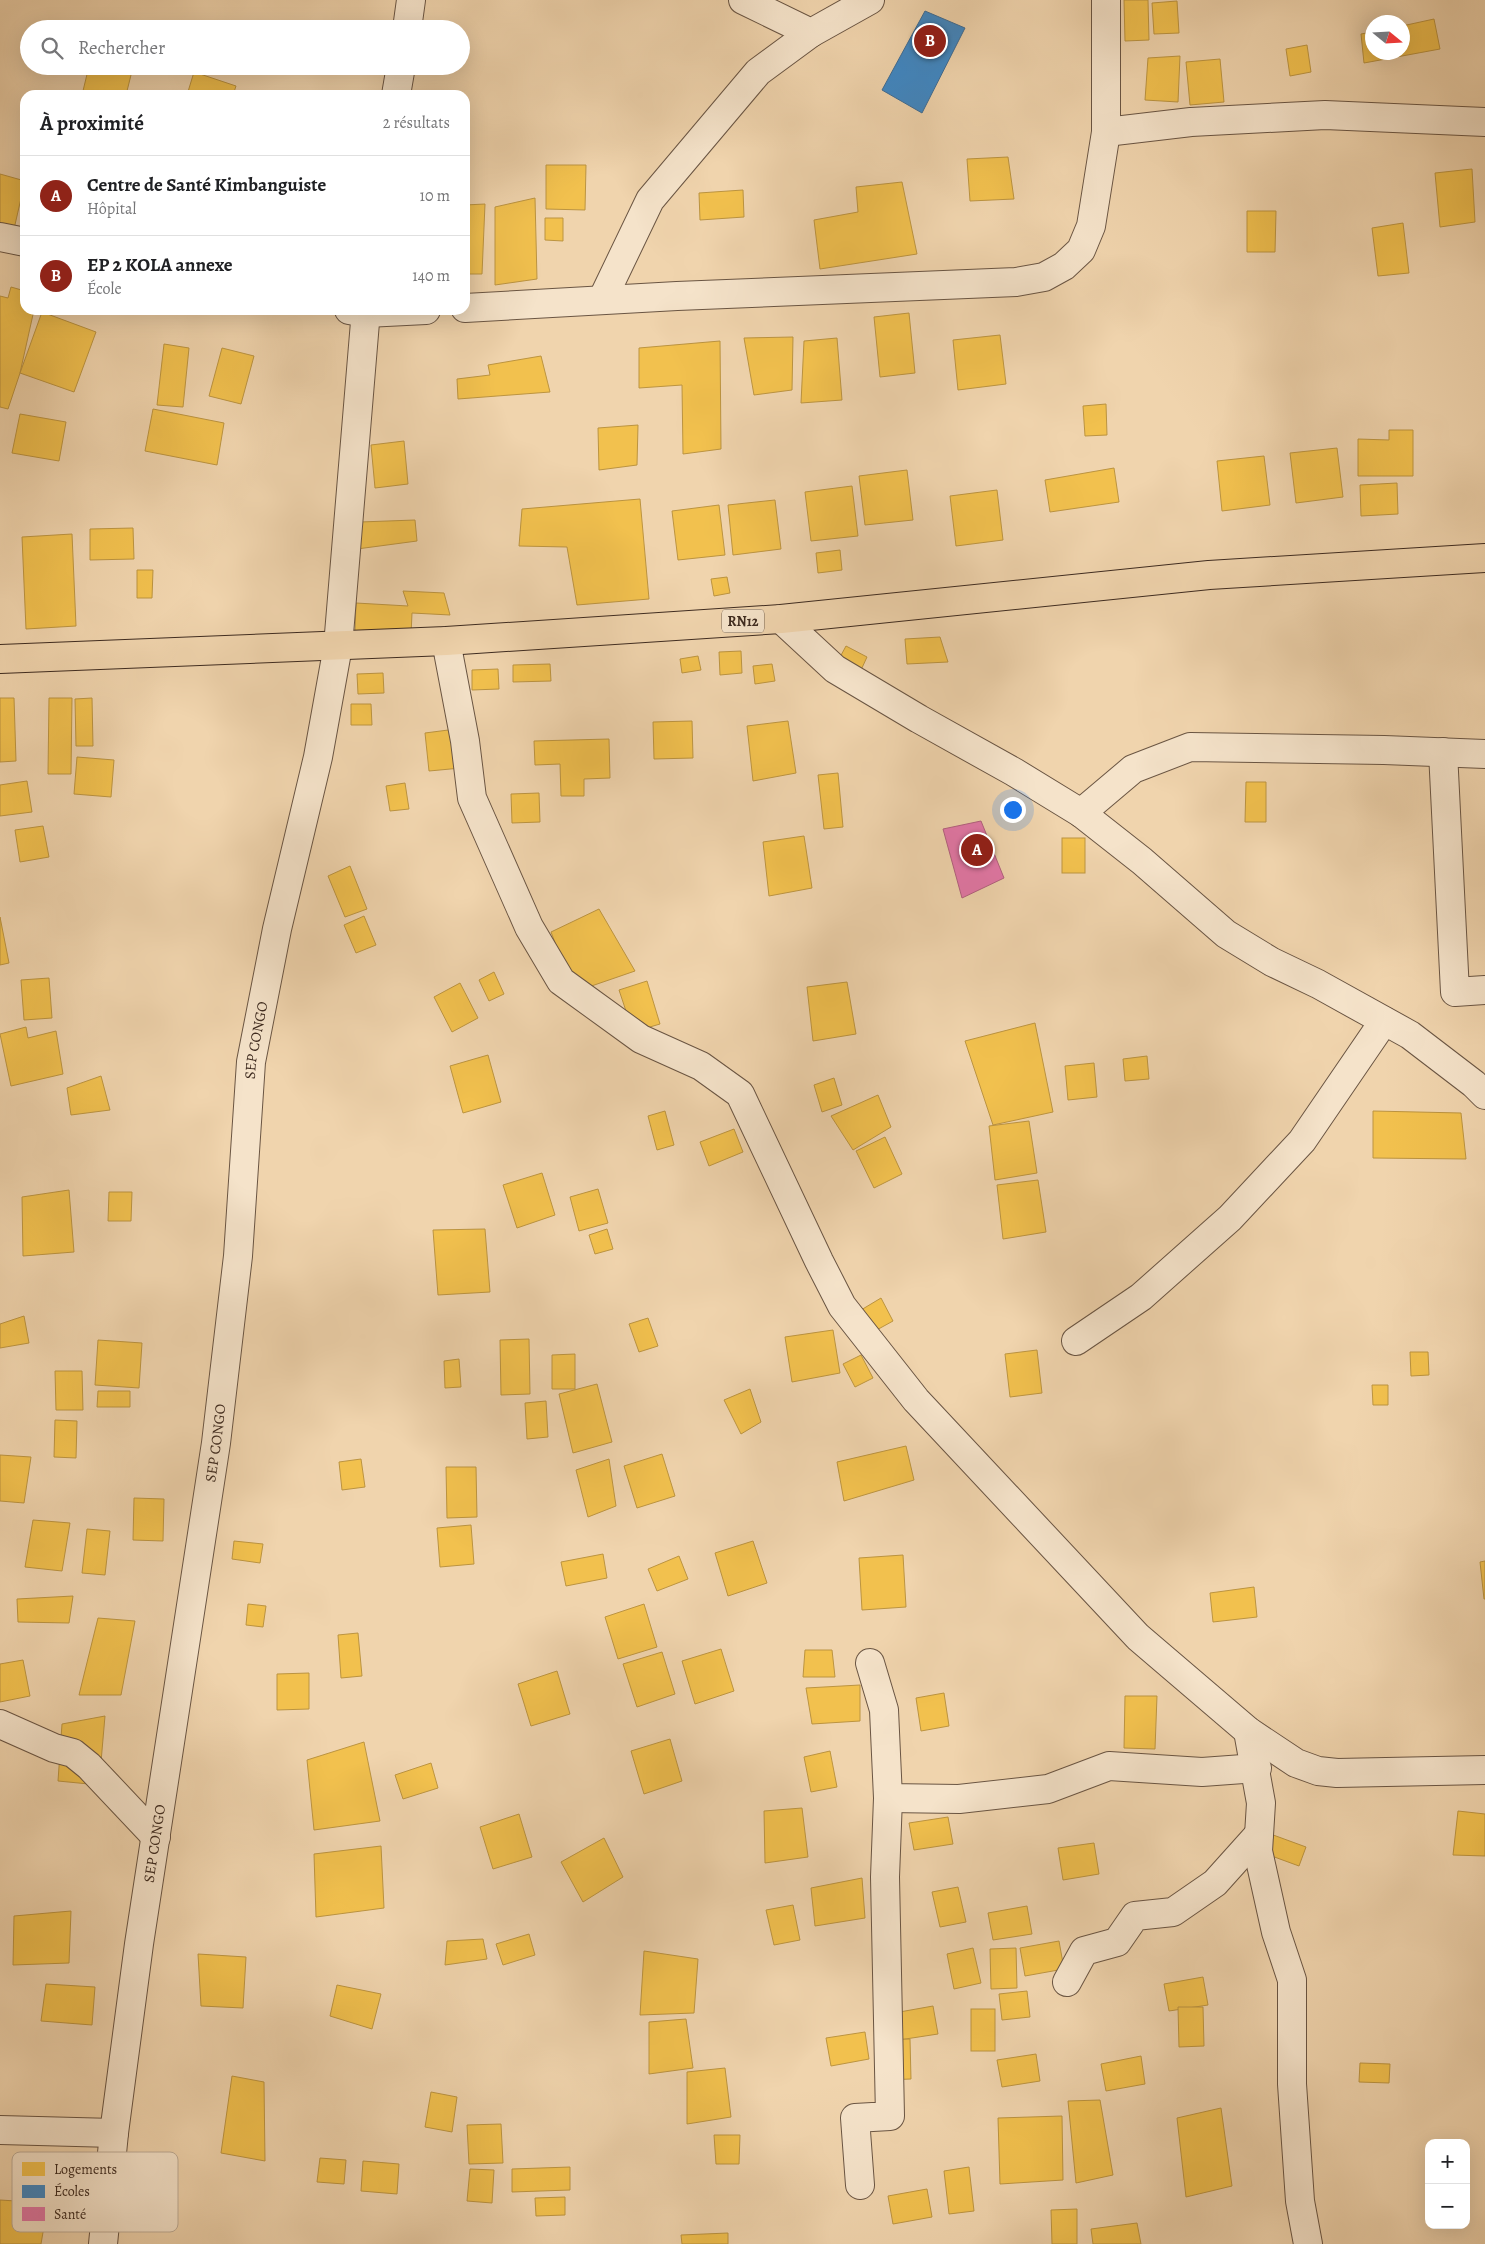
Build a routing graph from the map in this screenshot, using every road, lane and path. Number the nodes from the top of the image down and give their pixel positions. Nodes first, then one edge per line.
1 (411, 0) edge
2 (743, 0) edge
3 (870, 0) edge
4 (1106, 0) edge
5 (778, 8) edge
6 (408, 20) edge
7 (811, 33) junction
8 (399, 75) edge
9 (397, 90) edge
10 (1485, 122) edge
11 (1106, 132) junction
12 (0, 237) edge
13 (20, 241) edge
14 (602, 300) junction
15 (470, 308) edge
16 (361, 315) edge
17 (1485, 558) edge
18 (781, 619) junction
19 (446, 641) junction
20 (338, 646) junction
21 (0, 659) edge
22 (1443, 752) junction
23 (1485, 754) edge
24 (1081, 814) junction
25 (1485, 990) edge
26 (1384, 1021) junction
27 (1485, 1095) edge
28 (1076, 1341) dead end
29 (870, 1663) dead end
30 (0, 1724) edge
31 (1248, 1730) junction
32 (1257, 1768) junction
33 (1485, 1770) edge
34 (888, 1798) junction
35 (1260, 1834) junction
36 (156, 1836) junction
37 (1067, 1982) dead end
38 (0, 2130) edge
39 (114, 2132) junction
40 (112, 2152) edge
41 (860, 2185) dead end
42 (1308, 2244) edge

1 - 6 street
2 - 5 street
3 - 7 street
4 - 11 street
5 - 7 street
7 - 14 street
8 - 9 street
10 - 11 street
11 - 14 street
12 - 13 street
14 - 15 street
16 - 20 street, SEP CONGO
17 - 18 main road, RN12
18 - 19 main road, RN12
18 - 24 street
19 - 20 main road, RN12
19 - 31 street
20 - 21 main road, RN12
20 - 36 street, SEP CONGO
22 - 23 street
22 - 24 street
22 - 25 street
24 - 26 street
26 - 27 street
26 - 28 street
29 - 34 street
30 - 36 street
31 - 32 street
31 - 33 street
32 - 34 street
32 - 35 street
34 - 41 street
35 - 37 street
35 - 42 street
36 - 39 street, SEP CONGO
38 - 39 street
39 - 40 street, SEP CONGO

